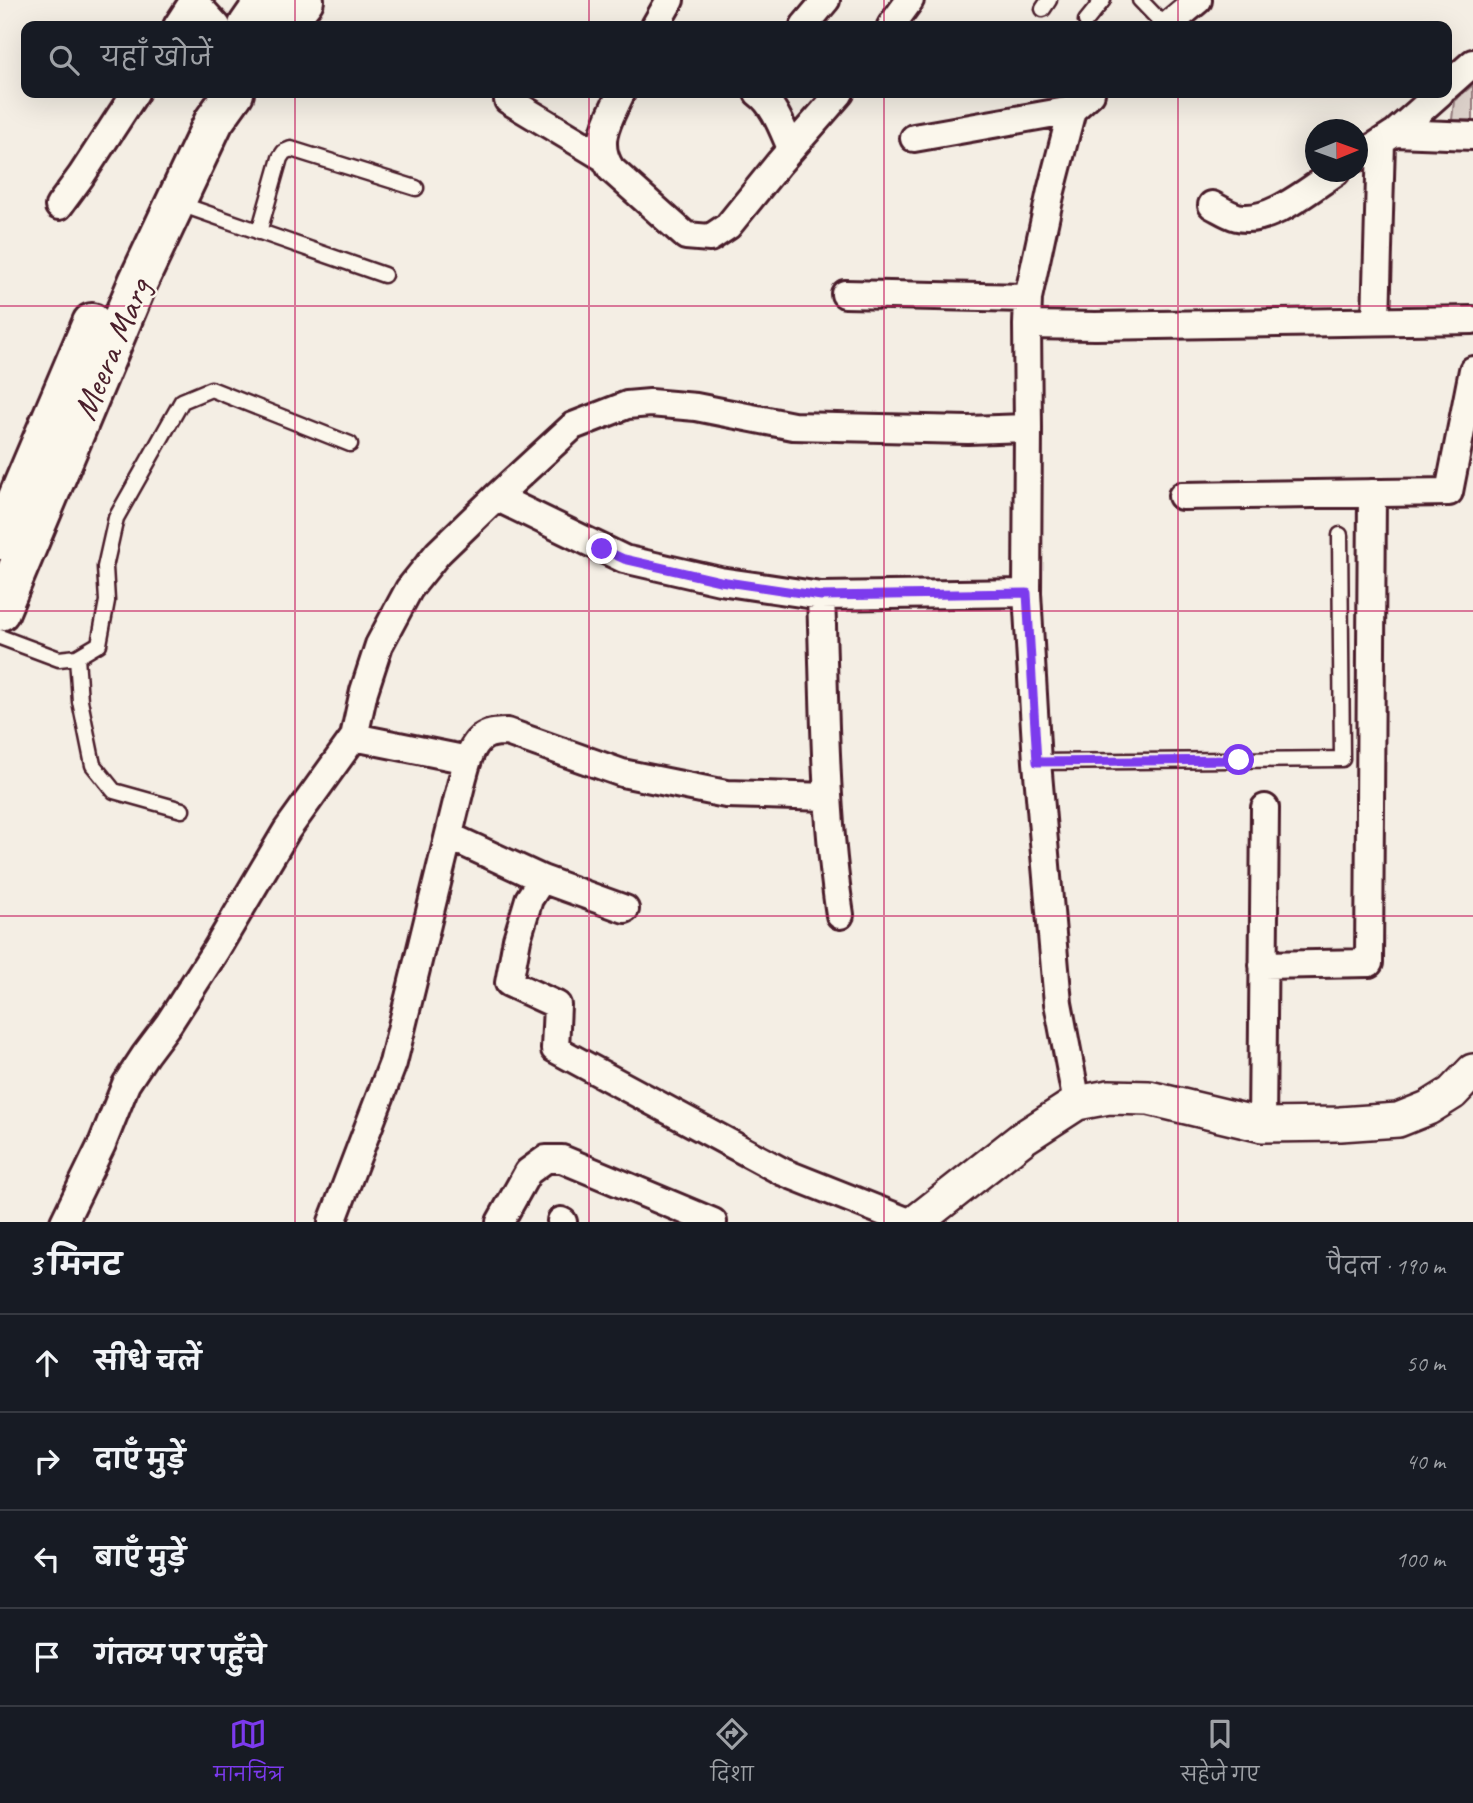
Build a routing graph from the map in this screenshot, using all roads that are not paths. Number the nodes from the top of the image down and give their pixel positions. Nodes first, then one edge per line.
1 (193, 0) edge
2 (266, 0) edge
3 (304, 0) edge
4 (670, 0) edge
5 (826, 0) edge
6 (910, 0) edge
7 (1104, 0) edge
8 (1140, 0) edge
9 (1198, 0) edge
10 (1086, 20) dead end
11 (180, 21) edge
12 (212, 21) edge
13 (251, 21) edge
14 (287, 21) edge
15 (658, 21) edge
16 (808, 21) edge
17 (895, 21) edge
18 (1161, 21) edge
19 (1172, 21) edge
20 (1473, 63) edge
21 (1452, 82) edge
22 (132, 98) edge
23 (203, 98) edge
24 (230, 98) edge
25 (619, 98) edge
26 (764, 98) edge
27 (836, 98) edge
28 (1434, 98) edge
29 (508, 100) dead end
30 (1081, 101) edge
31 (1473, 136) edge
32 (1388, 137) junction
33 (914, 138) dead end
34 (791, 148) junction
35 (1368, 151) edge
36 (603, 157) junction
37 (1321, 182) edge
38 (416, 188) dead end
39 (176, 202) junction
40 (1212, 205) dead end
41 (59, 206) dead end
42 (259, 232) junction
43 (384, 275) dead end
44 (845, 294) dead end
45 (1028, 298) junction
46 (1473, 320) edge
47 (1376, 321) junction
48 (1027, 325) junction
49 (1473, 370) edge
50 (1028, 428) junction
51 (350, 444) dead end
52 (1372, 494) junction
53 (1182, 496) dead end
54 (496, 497) junction
55 (1340, 535) dead end
56 (0, 540) edge
57 (1027, 593) junction
58 (821, 596) junction
59 (0, 611) edge
60 (0, 637) edge
61 (77, 657) junction
62 (354, 737) junction
63 (468, 760) junction
64 (1037, 762) junction
65 (828, 797) junction
66 (1265, 808) dead end
67 (181, 810) dead end
68 (449, 836) junction
69 (542, 879) junction
70 (625, 909) dead end
71 (840, 915) dead end
72 (1263, 965) junction
73 (1473, 1071) edge
74 (1077, 1102) junction
75 (1262, 1125) junction
76 (64, 1222) edge
77 (332, 1222) edge
78 (500, 1222) edge
79 (713, 1222) edge
80 (909, 1222) edge
81 (916, 1222) edge

1 - 11 street
1 - 12 street
2 - 13 main road
3 - 14 main road
4 - 15 street
5 - 16 street
6 - 17 street
7 - 10 lane
8 - 18 lane
9 - 19 street
20 - 21 street
22 - 41 street
23 - 56 main road, Meera Marg
24 - 39 main road, Meera Marg
25 - 36 street
26 - 34 street
27 - 34 street
28 - 32 street
29 - 36 street
30 - 33 street
30 - 45 street
31 - 32 street
32 - 35 street
32 - 47 street
34 - 36 street
37 - 40 street
38 - 42 lane
39 - 42 lane
39 - 59 main road, Meera Marg
42 - 43 lane
44 - 45 street
45 - 48 street
46 - 47 street
47 - 48 street
48 - 50 street
49 - 52 street
50 - 54 street
50 - 57 street
51 - 61 lane
52 - 53 street
52 - 72 street
54 - 58 street
54 - 62 street
55 - 64 lane
57 - 58 street
57 - 64 street
58 - 65 street
60 - 61 lane
61 - 67 lane
62 - 63 street
62 - 76 street
63 - 65 street
63 - 68 street
64 - 74 street
65 - 71 street
66 - 72 street
68 - 69 street
68 - 77 street
69 - 70 street
69 - 80 street
72 - 75 street
73 - 75 street
74 - 75 street
74 - 81 street
78 - 79 street

